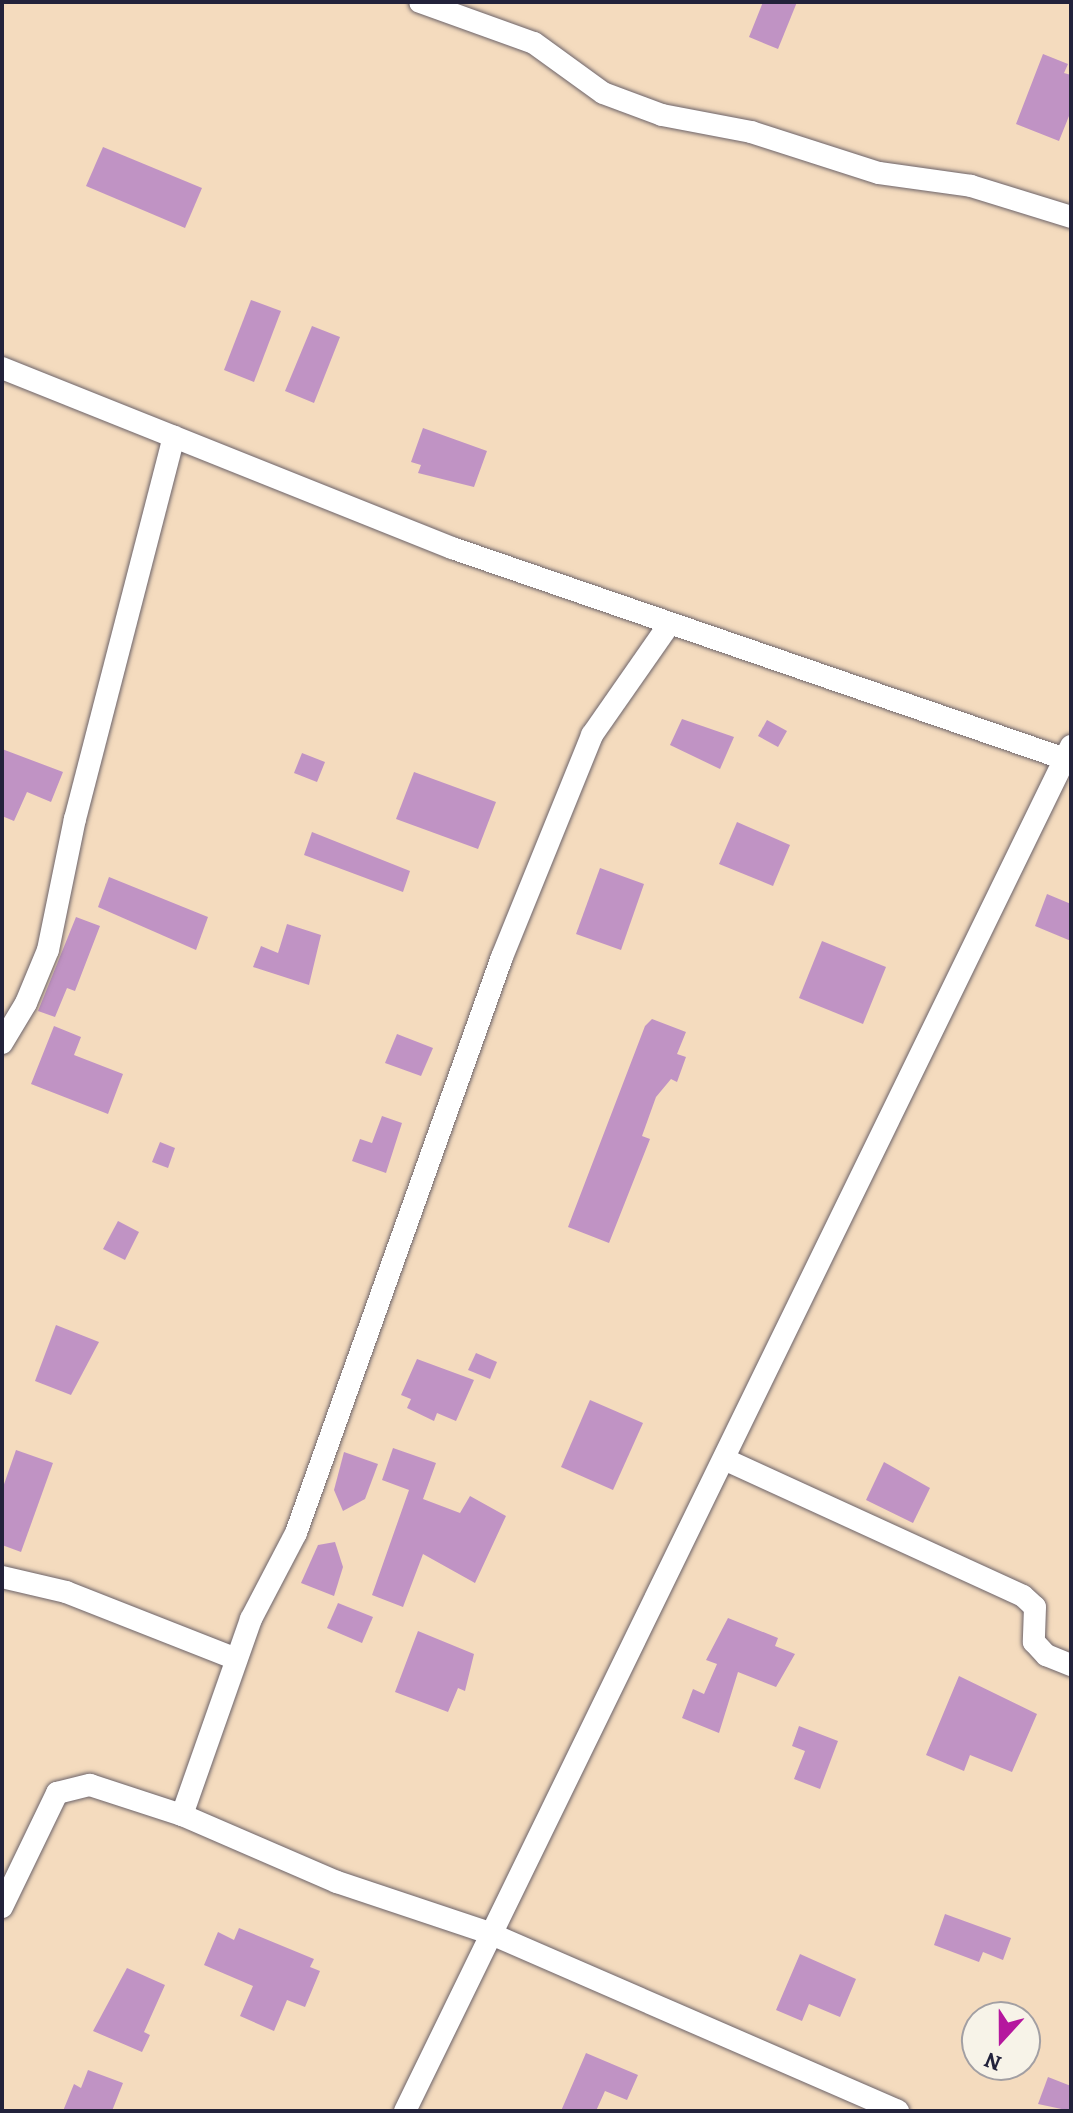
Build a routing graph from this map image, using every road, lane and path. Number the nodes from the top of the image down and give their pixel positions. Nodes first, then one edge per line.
1 (420, 2) edge
2 (1071, 217) edge
3 (2, 368) edge
4 (174, 437) junction
5 (668, 626) junction
6 (1069, 756) edge
7 (2, 1043) edge
8 (724, 1459) junction
9 (2, 1577) edge
10 (236, 1659) junction
11 (1071, 1665) edge
12 (182, 1815) junction
13 (2, 1907) edge
14 (489, 1933) junction
15 (405, 2111) edge
16 (898, 2111) edge

1 - 2 street
3 - 4 street
4 - 5 street
4 - 7 street
5 - 6 street
5 - 10 street
6 - 8 street
8 - 11 street
8 - 14 street
9 - 10 street
10 - 12 street
12 - 13 street
12 - 14 street
14 - 15 street
14 - 16 street

